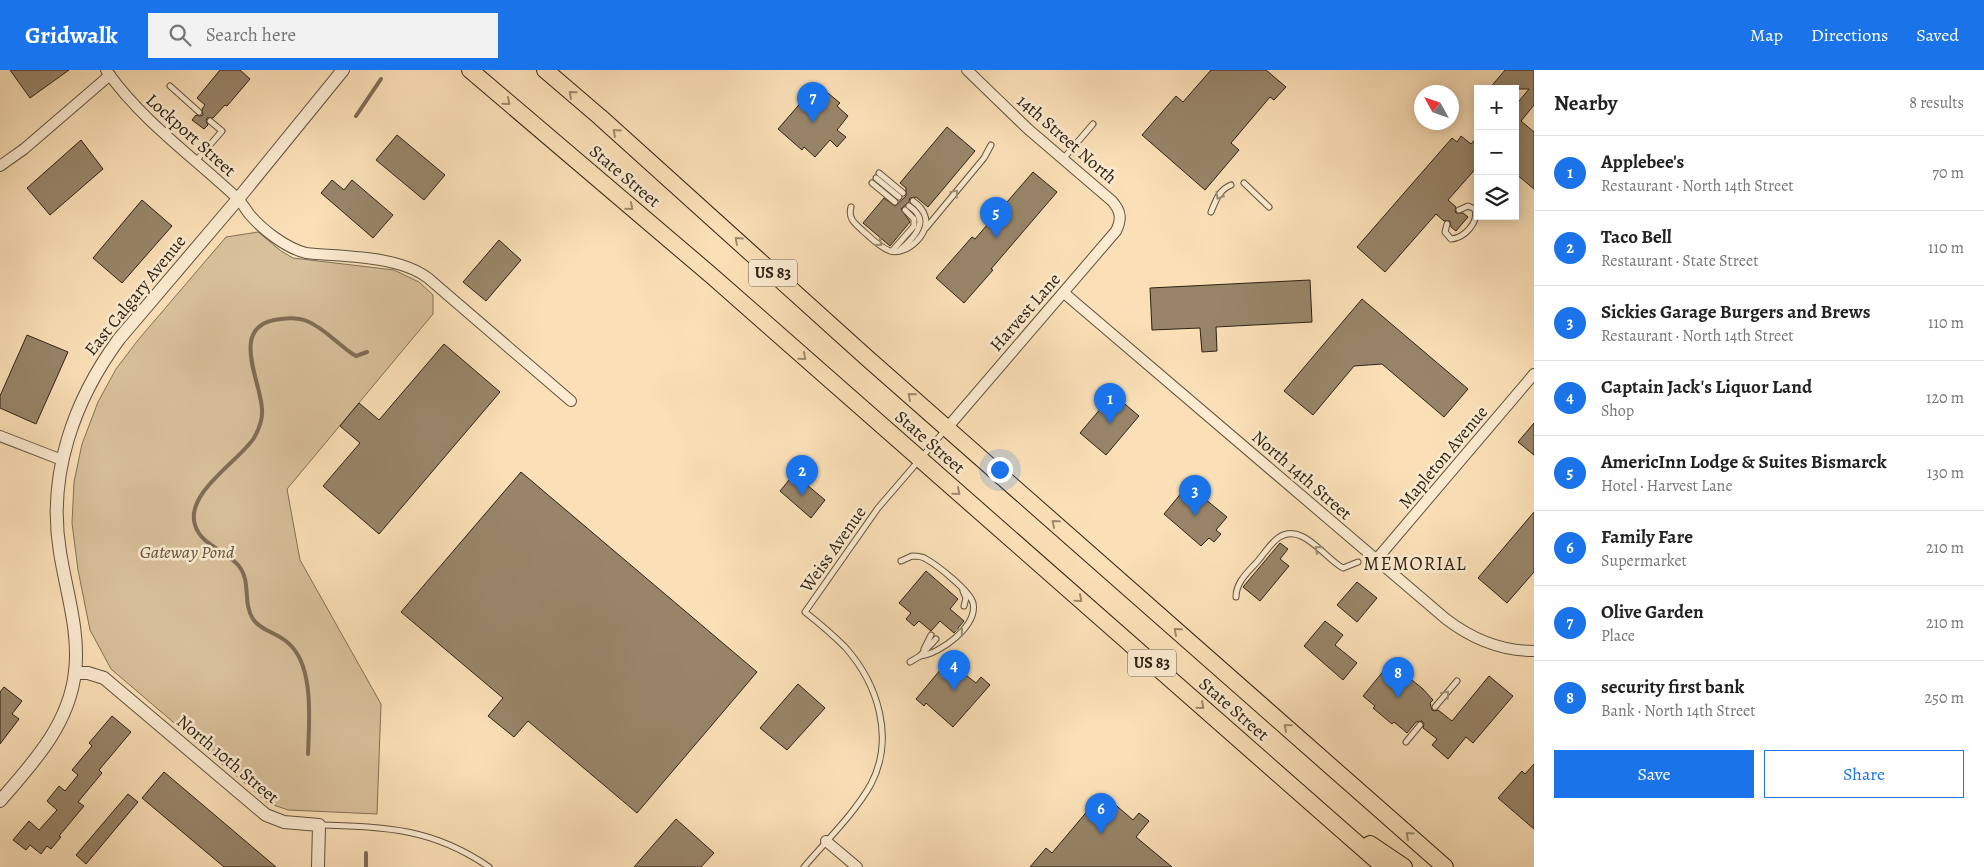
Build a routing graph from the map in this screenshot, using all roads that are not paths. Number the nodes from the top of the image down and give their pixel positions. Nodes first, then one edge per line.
1 (343, 70) edge
2 (470, 70) edge
3 (545, 70) edge
4 (967, 70) edge
5 (108, 73) edge
6 (170, 86) dead end
7 (199, 112) dead end
8 (210, 121) dead end
9 (1093, 124) dead end
10 (991, 145) dead end
11 (1063, 159) junction
12 (195, 162) junction
13 (0, 166) edge
14 (876, 178) joint
15 (1244, 184) dead end
16 (1231, 185) dead end
17 (238, 199) junction
18 (851, 207) dead end
19 (1269, 207) dead end
20 (1460, 210) dead end
21 (1211, 212) dead end
22 (1121, 215) joint
23 (1448, 224) dead end
24 (924, 230) junction
25 (895, 252) junction
26 (1064, 293) junction
27 (1534, 374) edge
28 (571, 401) dead end
29 (947, 428) junction
30 (0, 436) edge
31 (920, 459) junction
32 (62, 460) junction
33 (1376, 560) junction
34 (901, 561) dead end
35 (1358, 562) dead end
36 (958, 585) junction
37 (1236, 597) dead end
38 (962, 603) dead end
39 (934, 637) dead end
40 (1534, 651) edge
41 (920, 656) junction
42 (910, 662) dead end
43 (75, 673) junction
44 (1458, 681) dead end
45 (1435, 707) dead end
46 (1420, 725) dead end
47 (1406, 742) dead end
48 (0, 802) edge
49 (1329, 819) junction
50 (319, 825) junction
51 (1343, 831) junction
52 (826, 841) junction
53 (318, 867) edge
54 (489, 867) edge
55 (804, 867) edge
56 (856, 867) edge
57 (1367, 867) edge
58 (1384, 867) edge
59 (1404, 867) edge
60 (1445, 867) edge

1 - 17 street, East Calgary Avenue
2 -> 31 highway, State Street / US 83
29 -> 3 highway, State Street / US 83
4 - 11 street, 14th Street North
5 - 12 street, Lockport Street
5 - 13 street
6 - 7 lane
8 - 12 lane
9 - 11 lane
24 -> 10 lane
11 - 22 street, 14th Street North
12 - 17 street, Lockport Street
14 - 14 lane
15 - 19 lane
16 -> 21 lane
17 - 28 street, Lockport Street
17 - 32 street, East Calgary Avenue
18 -> 25 lane
20 - 23 lane
22 - 26 street, Harvest Lane
24 - 25 lane
24 - 25 lane
26 - 29 street, Harvest Lane
26 - 33 street, North 14th Street
27 - 33 street, Mapleton Avenue
29 - 31 lane, Weiss Avenue
60 -> 29 highway, State Street / US 83
30 - 32 street
31 -> 49 highway, State Street / US 83
31 - 52 lane, Weiss Avenue
32 - 43 street, East Calgary Avenue
33 - 40 street, North 14th Street
34 - 36 lane
35 -> 37 lane
36 - 38 lane
41 -> 36 lane
39 - 41 lane
41 - 42 lane
43 - 48 street, East Calgary Avenue
43 - 50 street, North 10th Street
45 -> 44 lane
46 - 47 lane
49 - 51 highway, State Street / US 83
49 - 57 highway
50 - 53 street
50 - 54 lane, North 10th Street
51 - 58 highway, State Street / US 83
51 - 59 highway
52 - 55 lane, Weiss Avenue
52 - 56 street

